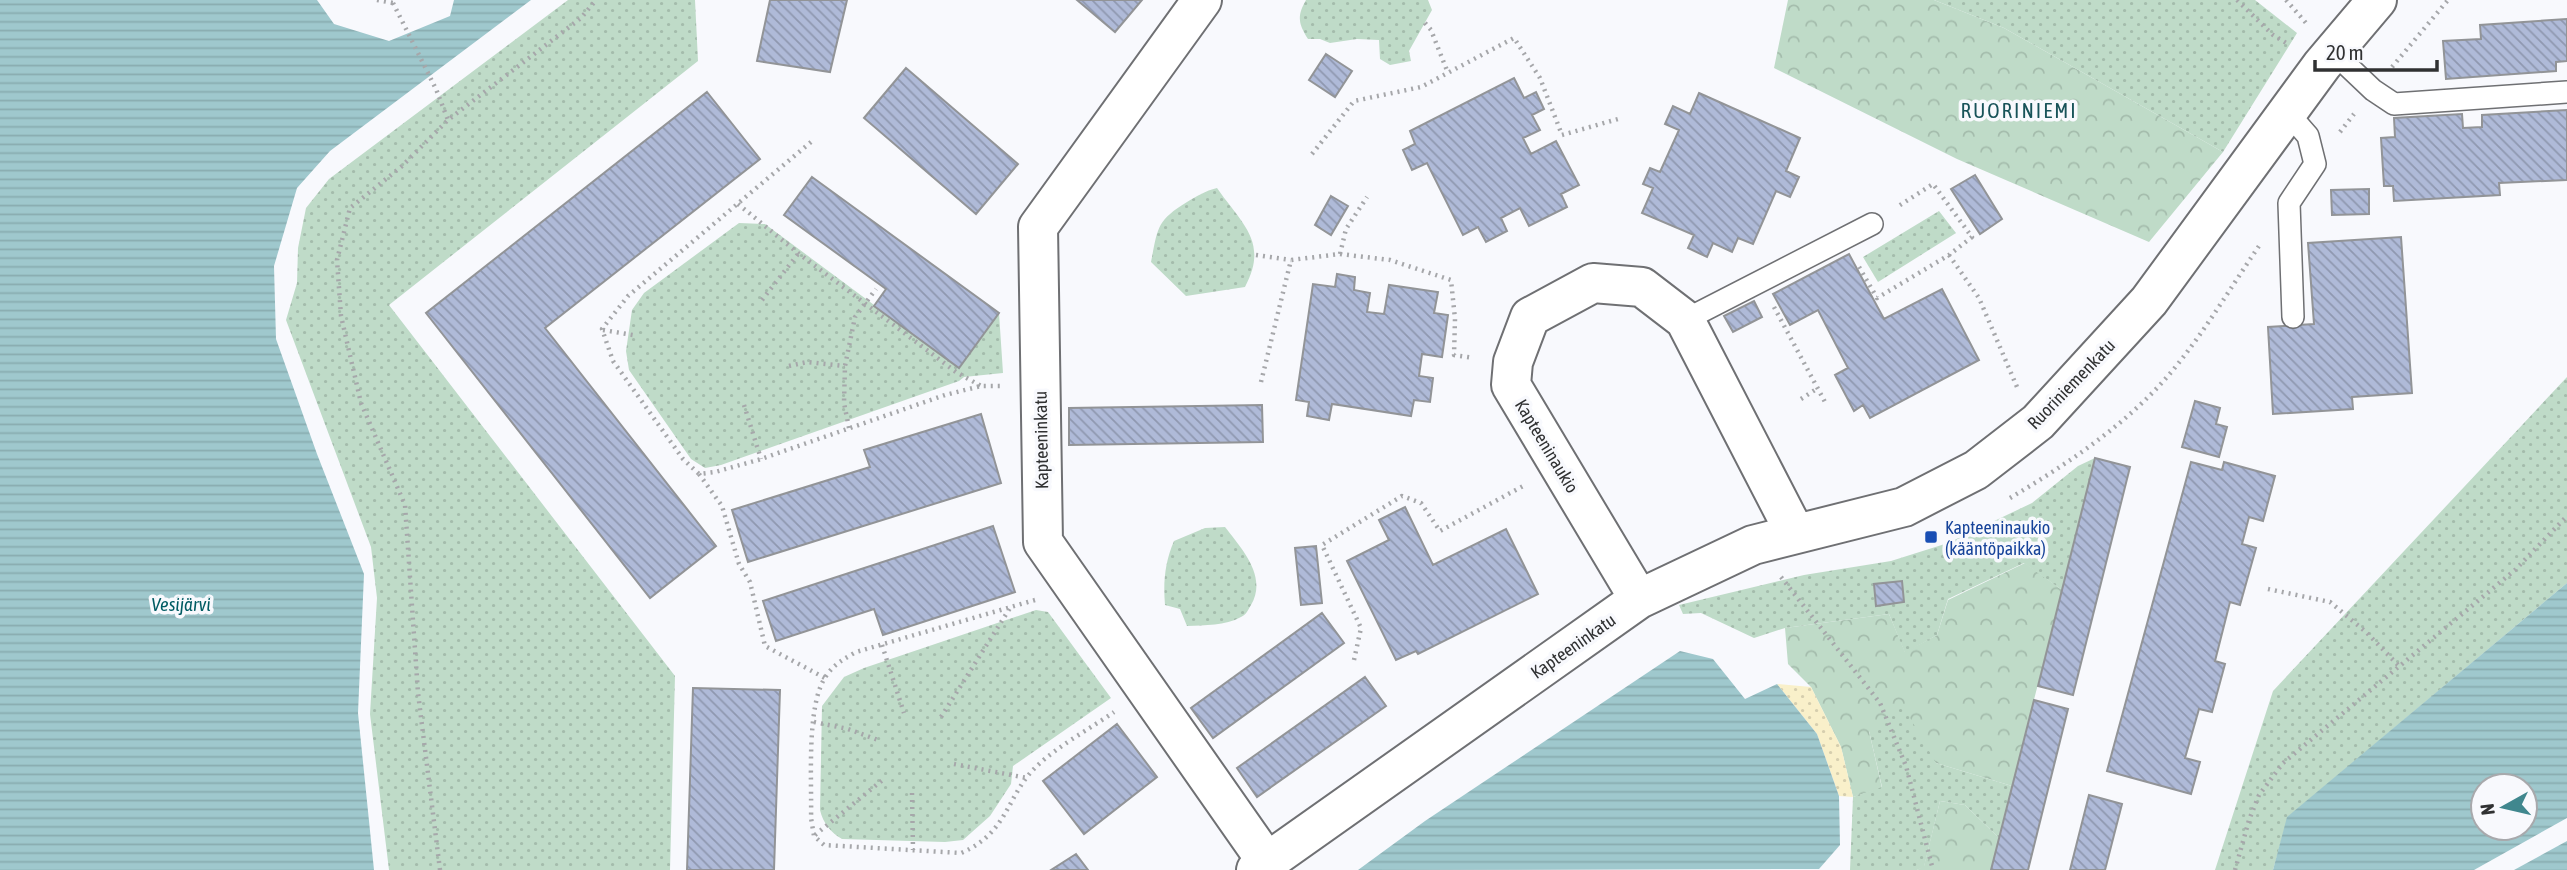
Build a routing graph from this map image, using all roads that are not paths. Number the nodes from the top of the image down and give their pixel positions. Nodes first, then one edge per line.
1 (1202, 0) edge
2 (2377, 0) edge
3 (2318, 42) junction
4 (2567, 92) edge
5 (2287, 112) junction
6 (1871, 223) road end
7 (2293, 317) dead end
8 (1685, 320) junction
9 (1795, 533) junction
10 (1639, 599) junction
11 (1262, 866) edge

1 - 11 street, Kapteeninkatu
2 - 3 street, Ruoriniemenkatu
3 - 4 lane
3 - 5 street, Ruoriniemenkatu
5 - 7 lane
5 - 9 street, Ruoriniemenkatu
6 - 8 lane
8 - 9 street, Kapteeninaukio
8 - 10 street, Kapteeninaukio
9 - 10 street, Ruoriniemenkatu
10 - 11 street, Kapteeninkatu

